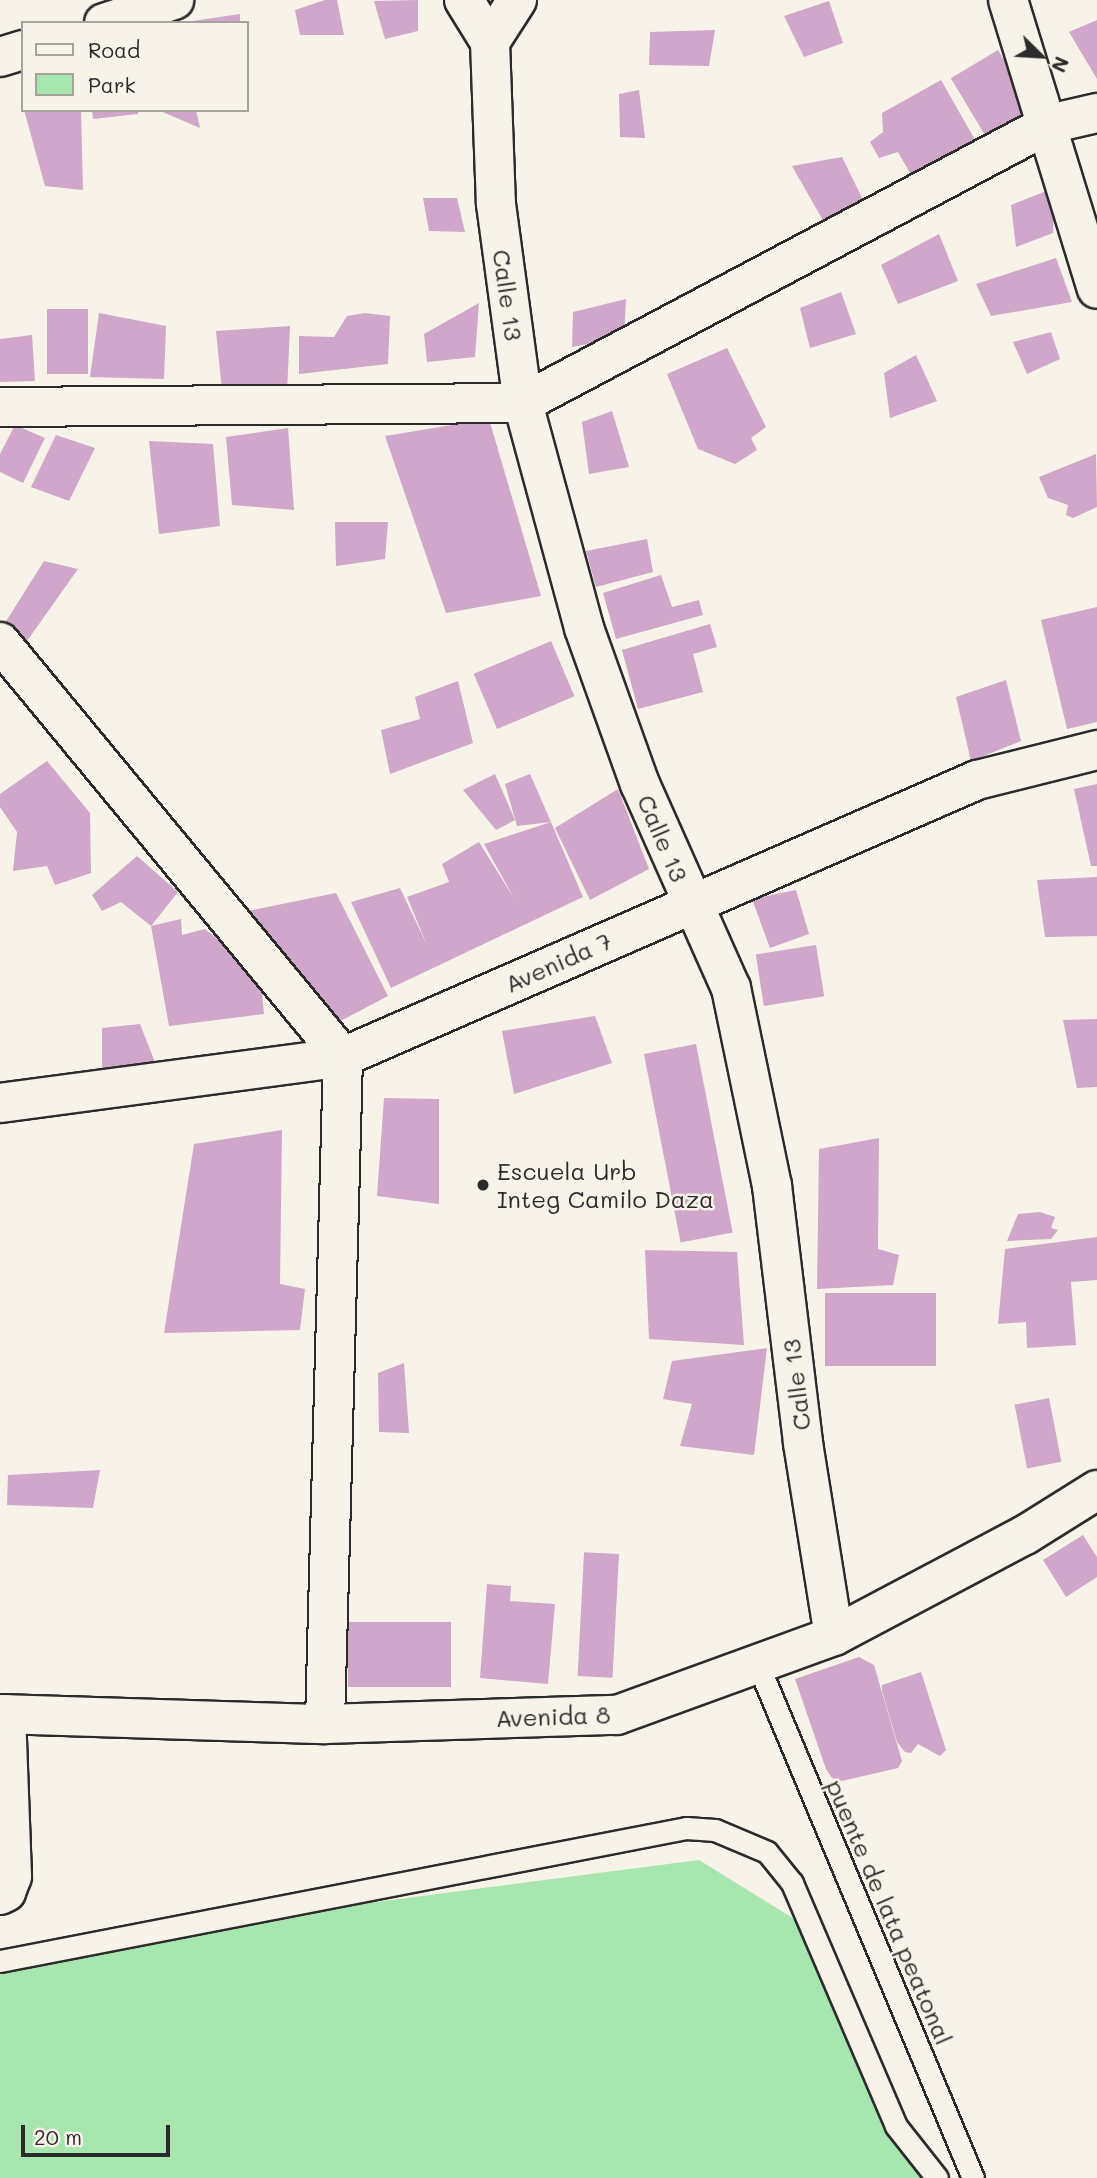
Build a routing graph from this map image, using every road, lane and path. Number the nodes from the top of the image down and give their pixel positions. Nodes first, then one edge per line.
1 (174, 0) edge
2 (464, 0) edge
3 (517, 0) edge
4 (1008, 0) edge
5 (110, 21) edge
6 (490, 42) junction
7 (21, 51) edge
8 (0, 57) edge
9 (1097, 113) edge
10 (1049, 124) junction
11 (1097, 289) edge
12 (523, 402) junction
13 (0, 407) edge
14 (0, 642) edge
15 (1097, 750) edge
16 (690, 903) junction
17 (343, 1057) junction
18 (0, 1103) edge
19 (1097, 1490) edge
20 (834, 1636) junction
21 (759, 1667) junction
22 (3, 1714) edge
23 (325, 1724) junction
24 (0, 1895) edge
25 (0, 1961) edge
26 (937, 2178) edge
27 (973, 2178) edge

1 - 5 street
2 - 6 street
3 - 6 street
4 - 10 street
6 - 12 street, Calle 13
7 - 8 street
9 - 10 street
10 - 11 street
10 - 12 street
12 - 13 street
12 - 16 street, Calle 13
14 - 17 street
15 - 16 street, Avenida 7
16 - 17 street, Avenida 7
16 - 20 street, Calle 13
17 - 18 street, Avenida 7
17 - 23 street
19 - 20 street, Avenida 8
20 - 21 street, Avenida 8
21 - 23 street, Avenida 8
21 - 27 lane, puente de lata peatonal
22 - 23 street, Avenida 8
22 - 24 street
25 - 26 lane

